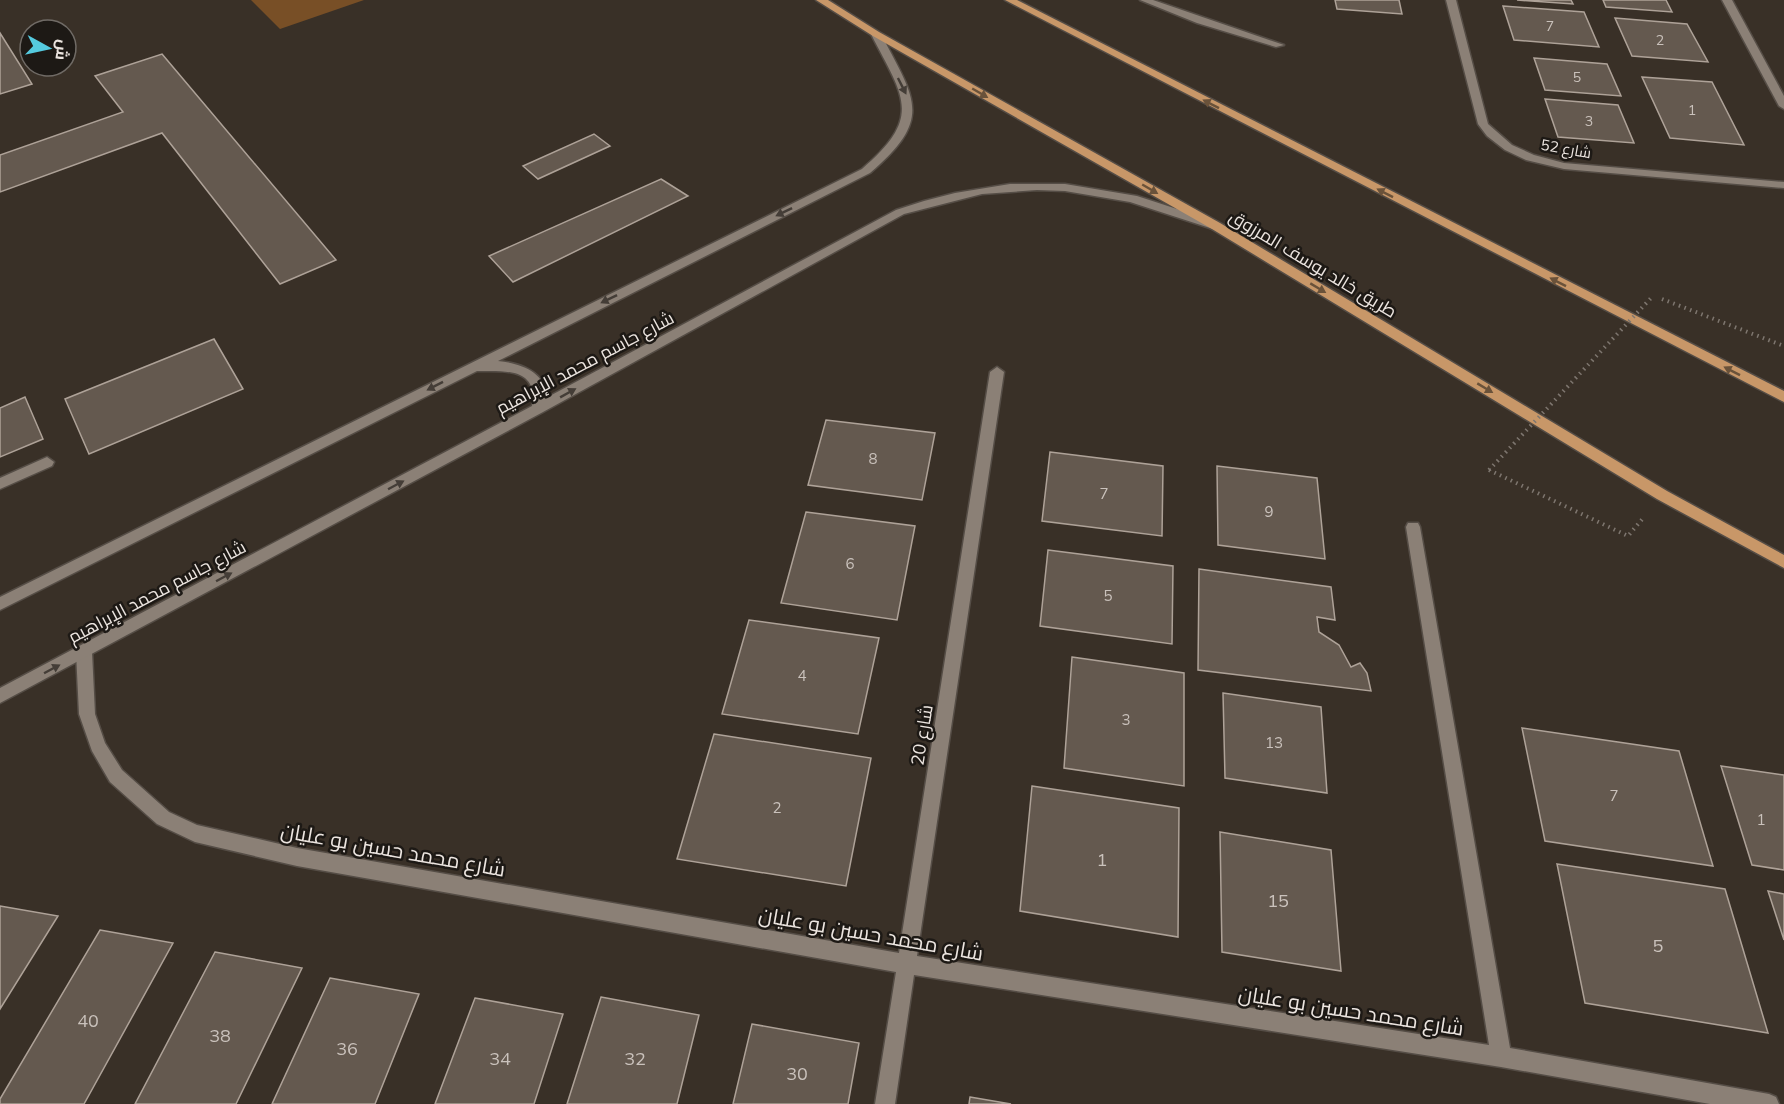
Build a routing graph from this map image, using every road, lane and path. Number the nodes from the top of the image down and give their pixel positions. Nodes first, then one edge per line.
1 (820, 0) edge
2 (1010, 0) edge
3 (1145, 0) edge
4 (1451, 0) edge
5 (1727, 0) edge
6 (1170, 5) edge
7 (876, 34) junction
8 (1279, 45) dead end
9 (1784, 106) edge
10 (1784, 185) edge
11 (1216, 226) junction
12 (1784, 346) edge
13 (465, 370) junction
14 (997, 372) dead end
15 (1784, 397) edge
16 (538, 409) junction
17 (46, 462) dead end
18 (0, 484) edge
19 (1413, 527) dead end
20 (1628, 536) dead end
21 (1784, 562) edge
22 (0, 604) edge
23 (84, 652) junction
24 (0, 696) edge
25 (906, 964) junction
26 (1501, 1057) junction
27 (885, 1104) edge
28 (1769, 1104) edge

1 - 7 main road, طريق خالد يوسف المرزوق
15 -> 2 main road
3 - 6 street
4 - 10 street, شارع 52
5 - 9 street
6 - 8 street
7 -> 11 main road, طريق خالد يوسف المرزوق
7 -> 13 street
16 -> 11 street, شارع جاسم محمد الإبراهيم
11 -> 21 main road, طريق خالد يوسف المرزوق
12 - 20 path, bridge
13 - 16 street
13 -> 22 street
14 - 25 street, شارع 20
23 -> 16 street, شارع جاسم محمد الإبراهيم
17 - 18 street
19 - 26 street
24 -> 23 street, شارع جاسم محمد الإبراهيم
23 - 25 street, شارع محمد حسين بو عليان
25 - 26 street, شارع محمد حسين بو عليان
25 - 27 street, شارع 20
26 - 28 street, شارع محمد حسين بو عليان

